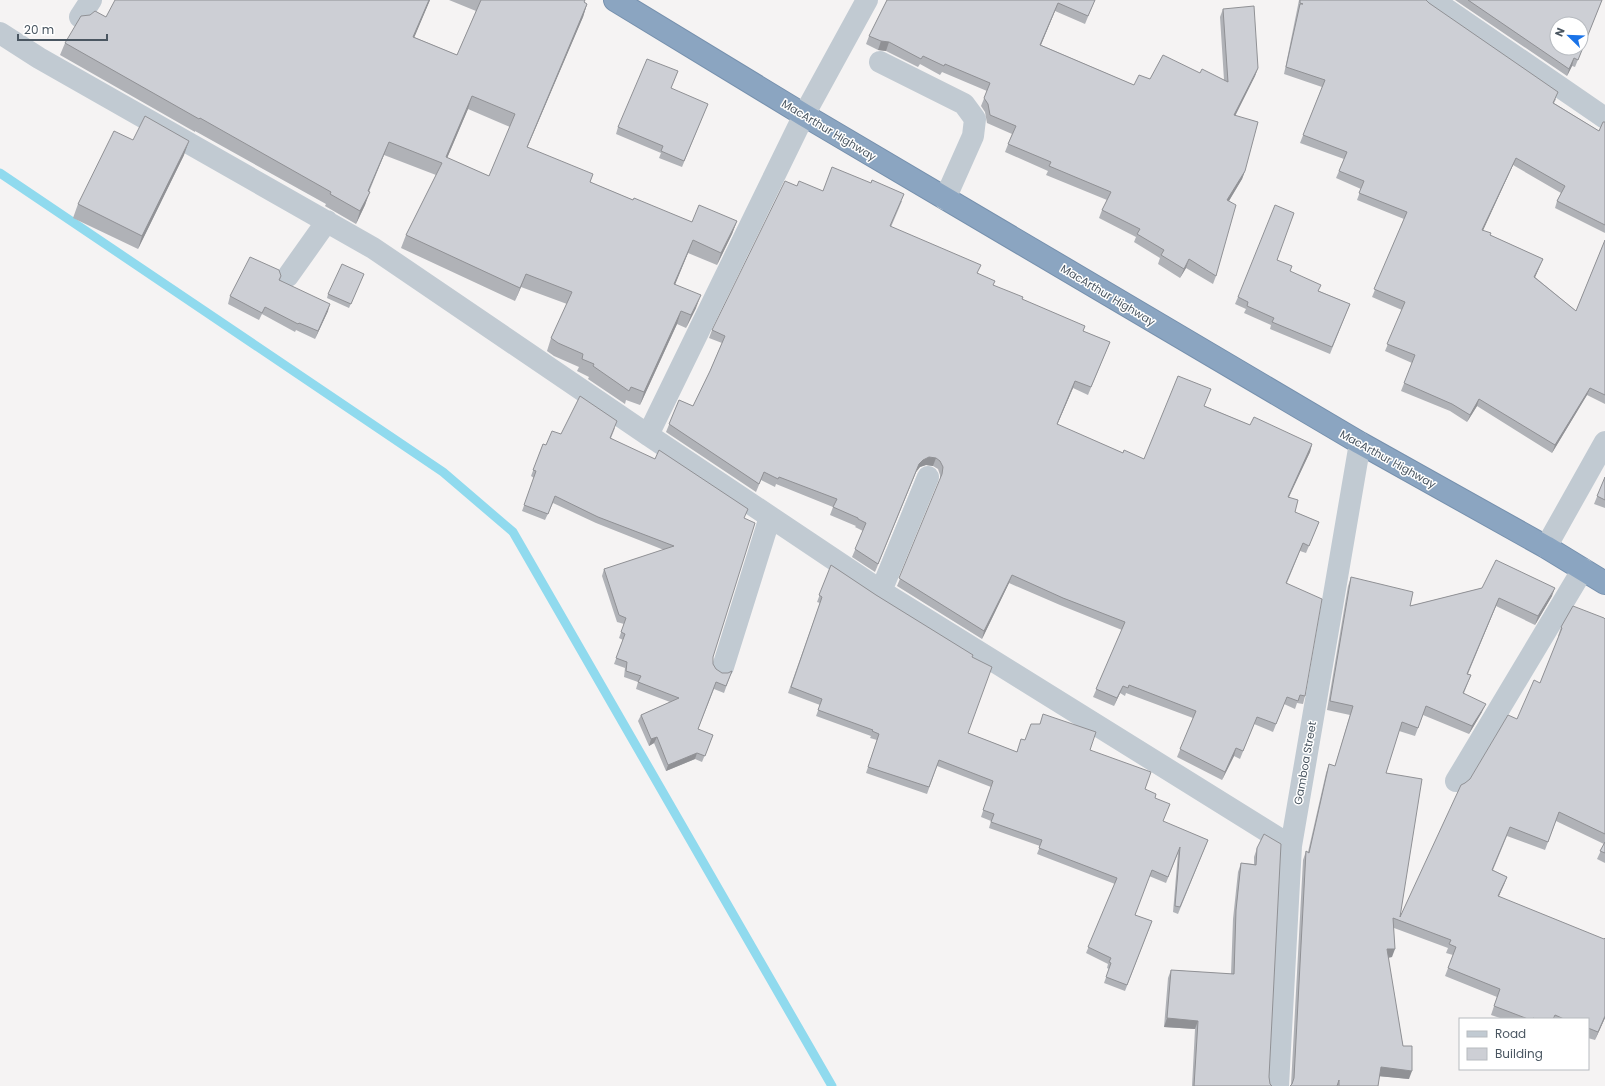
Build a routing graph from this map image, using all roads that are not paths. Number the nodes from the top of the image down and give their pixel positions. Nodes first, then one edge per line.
1 (615, 0) edge
2 (867, 0) edge
3 (1433, 0) edge
4 (0, 34) edge
5 (880, 62) dead end
6 (804, 115) junction
7 (1605, 118) edge
8 (945, 199) junction
9 (327, 221) junction
10 (288, 276) dead end
11 (648, 435) junction
12 (1605, 442) edge
13 (1360, 444) junction
14 (928, 477) dead end
15 (770, 517) junction
16 (1546, 547) junction
17 (1583, 569) junction
18 (1605, 583) edge
19 (881, 591) junction
20 (723, 667) dead end
21 (1456, 781) dead end
22 (1291, 846) junction
23 (1278, 1086) edge

1 - 6 highway, MacArthur Highway
2 - 6 street
3 - 7 street
4 - 9 street
5 - 8 street
6 - 8 highway, MacArthur Highway
6 - 11 street
8 - 13 highway, MacArthur Highway
9 - 10 street
9 - 11 street
11 - 15 street
12 - 16 street
13 - 16 highway, MacArthur Highway
13 - 22 street, Gamboa Street
14 - 19 street
15 - 19 street
15 - 20 street
16 - 17 highway, MacArthur Highway
17 - 18 highway, MacArthur Highway
17 - 21 street
19 - 22 street
22 - 23 street, Gamboa Street

